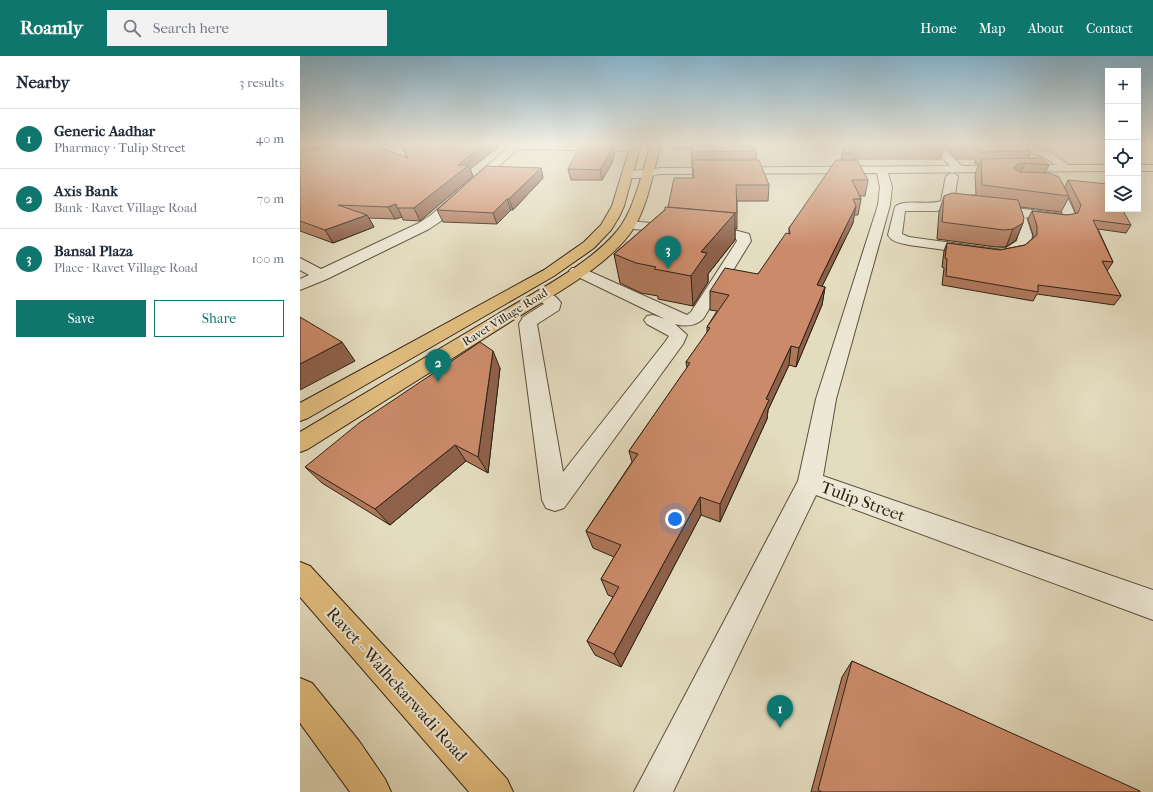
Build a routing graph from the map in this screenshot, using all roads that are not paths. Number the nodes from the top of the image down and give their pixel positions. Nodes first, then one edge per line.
1 (479, 178) edge
2 (627, 178) edge
3 (646, 178) edge
4 (884, 178) edge
5 (951, 178) edge
6 (960, 178) edge
7 (966, 182) dead end
8 (1035, 184) edge
9 (947, 203) junction
10 (1018, 213) junction
11 (628, 225) junction
12 (300, 263) edge
13 (572, 275) junction
14 (321, 276) junction
15 (300, 285) edge
16 (542, 295) junction
17 (300, 413) edge
18 (300, 443) edge
19 (810, 482) junction
20 (300, 576) edge
21 (1153, 605) edge
22 (300, 695) edge
23 (372, 792) edge
24 (494, 792) edge
25 (653, 792) edge

1 - 14 street
2 - 17 main road, Ravet Village Road
3 - 11 main road, Ravet Village Road
4 - 19 street
5 - 9 street
6 - 7 street
8 - 10 street
9 - 10 street
9 - 10 street
11 - 13 main road, Ravet Village Road
11 - 13 street
12 - 14 street
13 - 16 main road, Ravet Village Road
13 - 16 street
14 - 15 street
16 - 18 main road, Ravet Village Road
19 - 21 street, Tulip Street
19 - 25 street, Tulip Street
20 - 24 main road, Ravet - Walhekarwadi Road
22 - 23 main road

